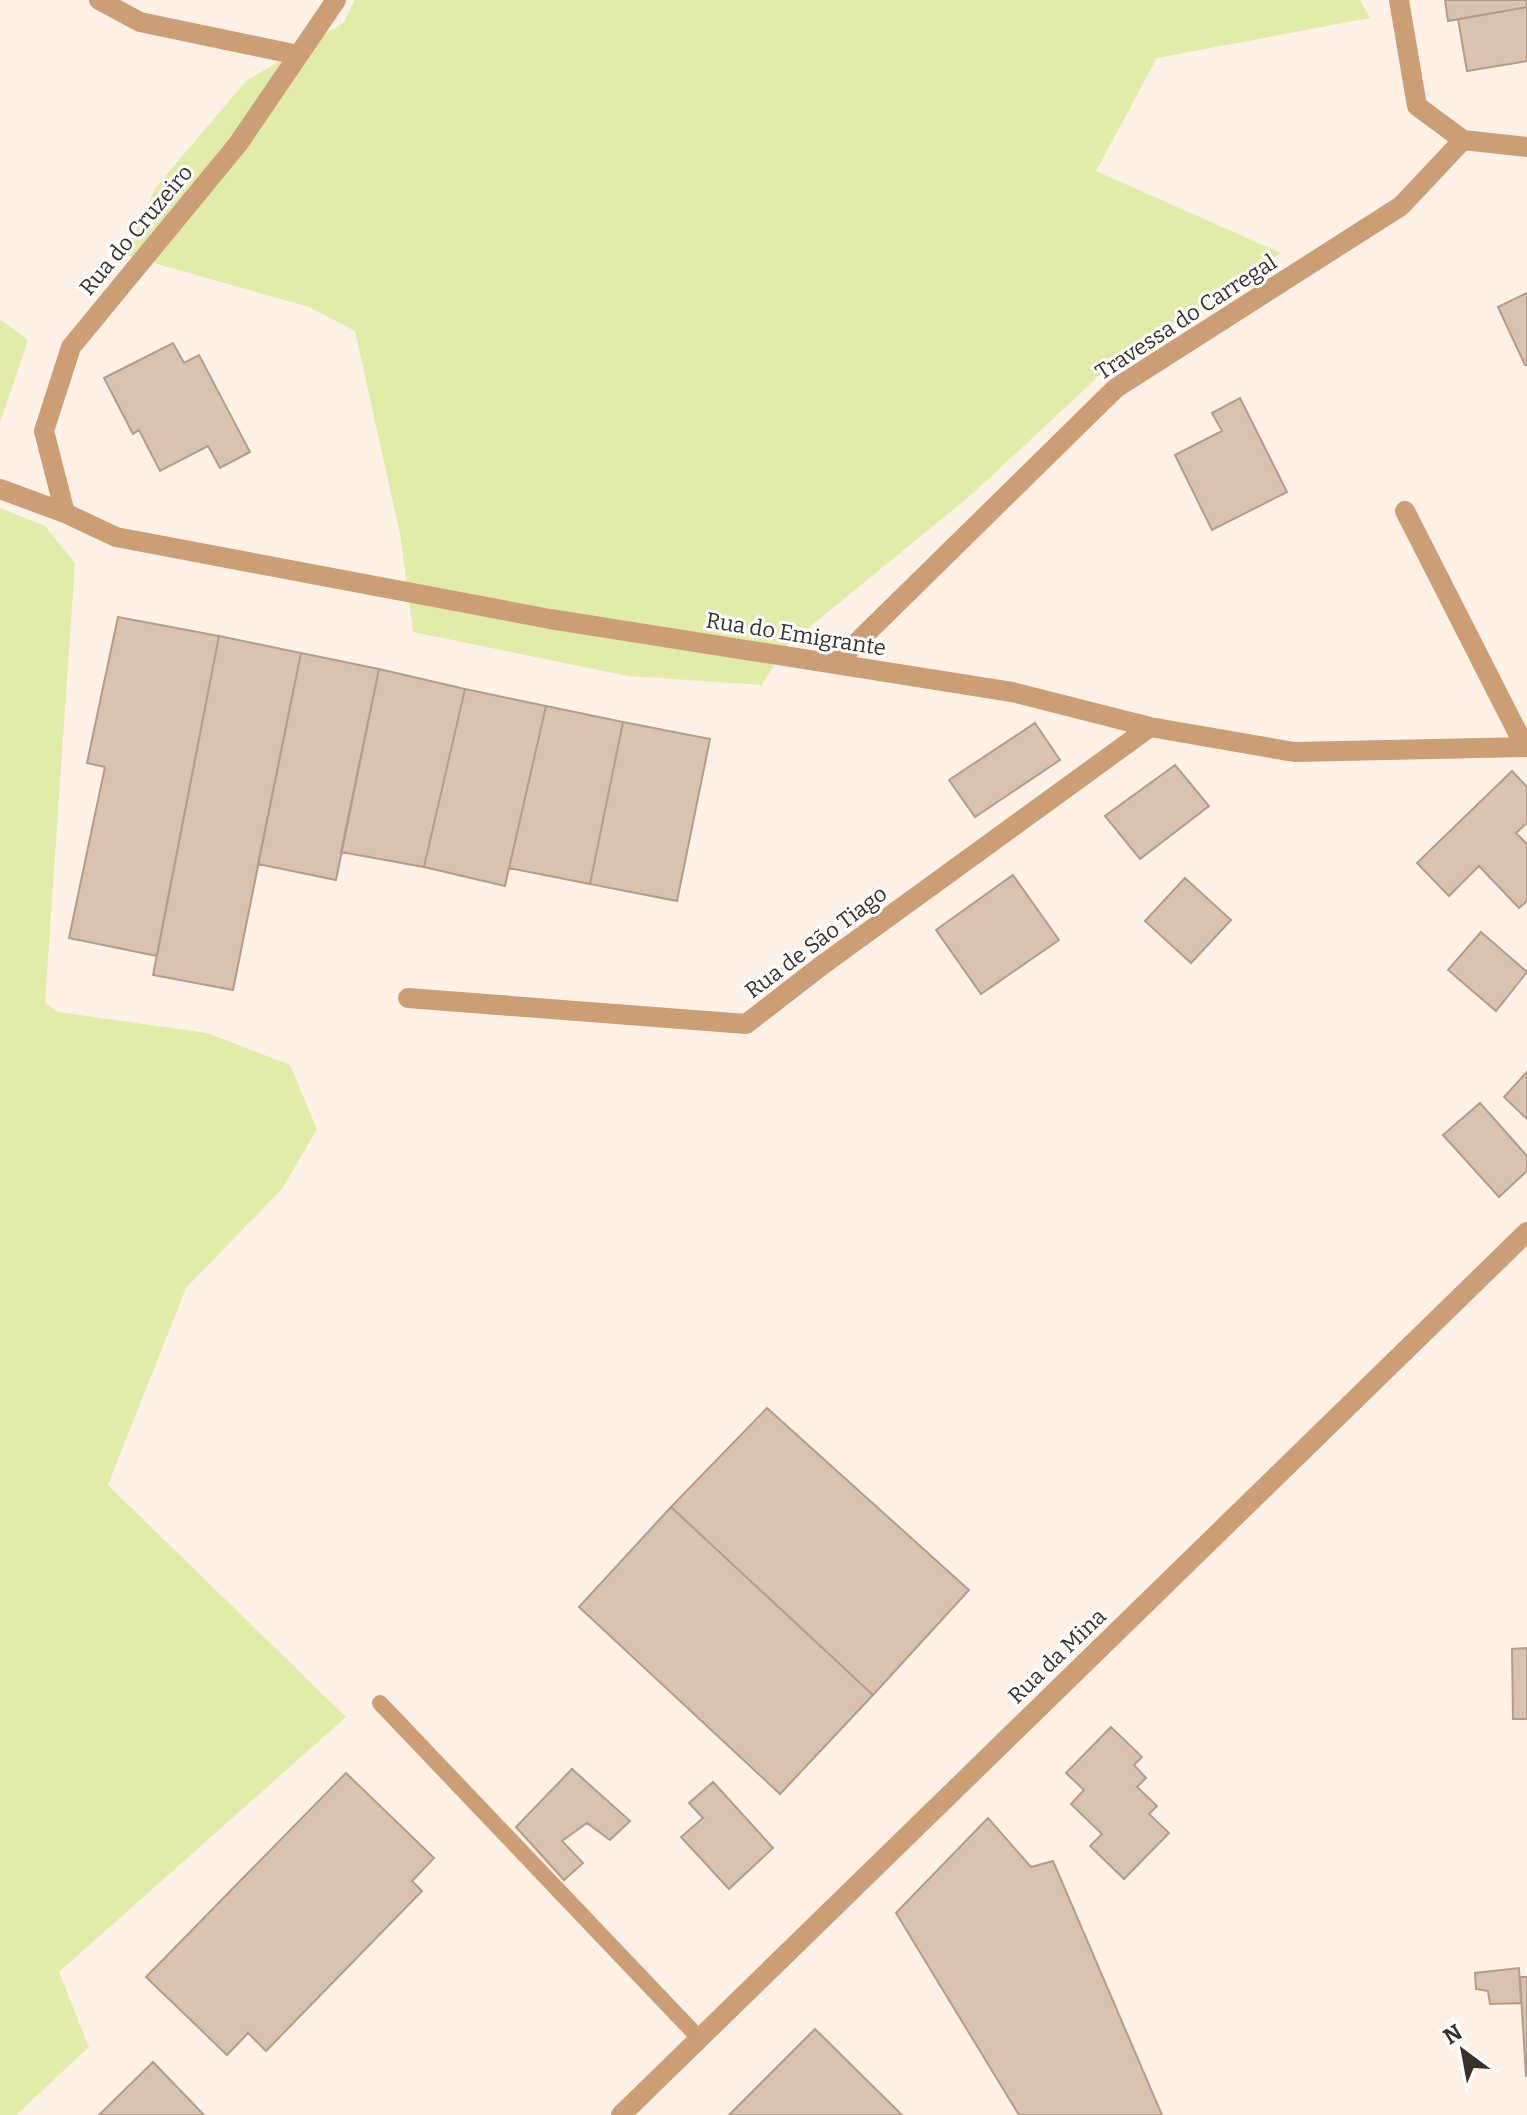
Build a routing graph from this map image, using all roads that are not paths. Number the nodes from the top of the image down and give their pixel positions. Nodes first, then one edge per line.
1 (99, 0) edge
2 (336, 0) edge
3 (1399, 0) edge
4 (298, 55) junction
5 (1463, 140) junction
6 (1527, 147) edge
7 (0, 489) edge
8 (1405, 511) dead end
9 (65, 513) junction
10 (835, 664) junction
11 (1150, 727) junction
12 (1526, 747) edge
13 (408, 998) dead end
14 (1527, 1232) edge
15 (380, 1703) dead end
16 (699, 2038) junction
17 (621, 2115) edge

1 - 4 street
2 - 4 street, Rua do Cruzeiro
3 - 5 street
4 - 9 street, Rua do Cruzeiro
5 - 6 street
5 - 10 street, Travessa do Carregal
7 - 9 street, Rua do Emigrante
8 - 12 street
9 - 10 street, Rua do Emigrante
10 - 11 street, Rua do Emigrante
11 - 12 street, Rua do Emigrante
11 - 13 street, Rua de São Tiago
14 - 16 street, Rua da Mina
15 - 16 lane
16 - 17 street, Rua da Mina

